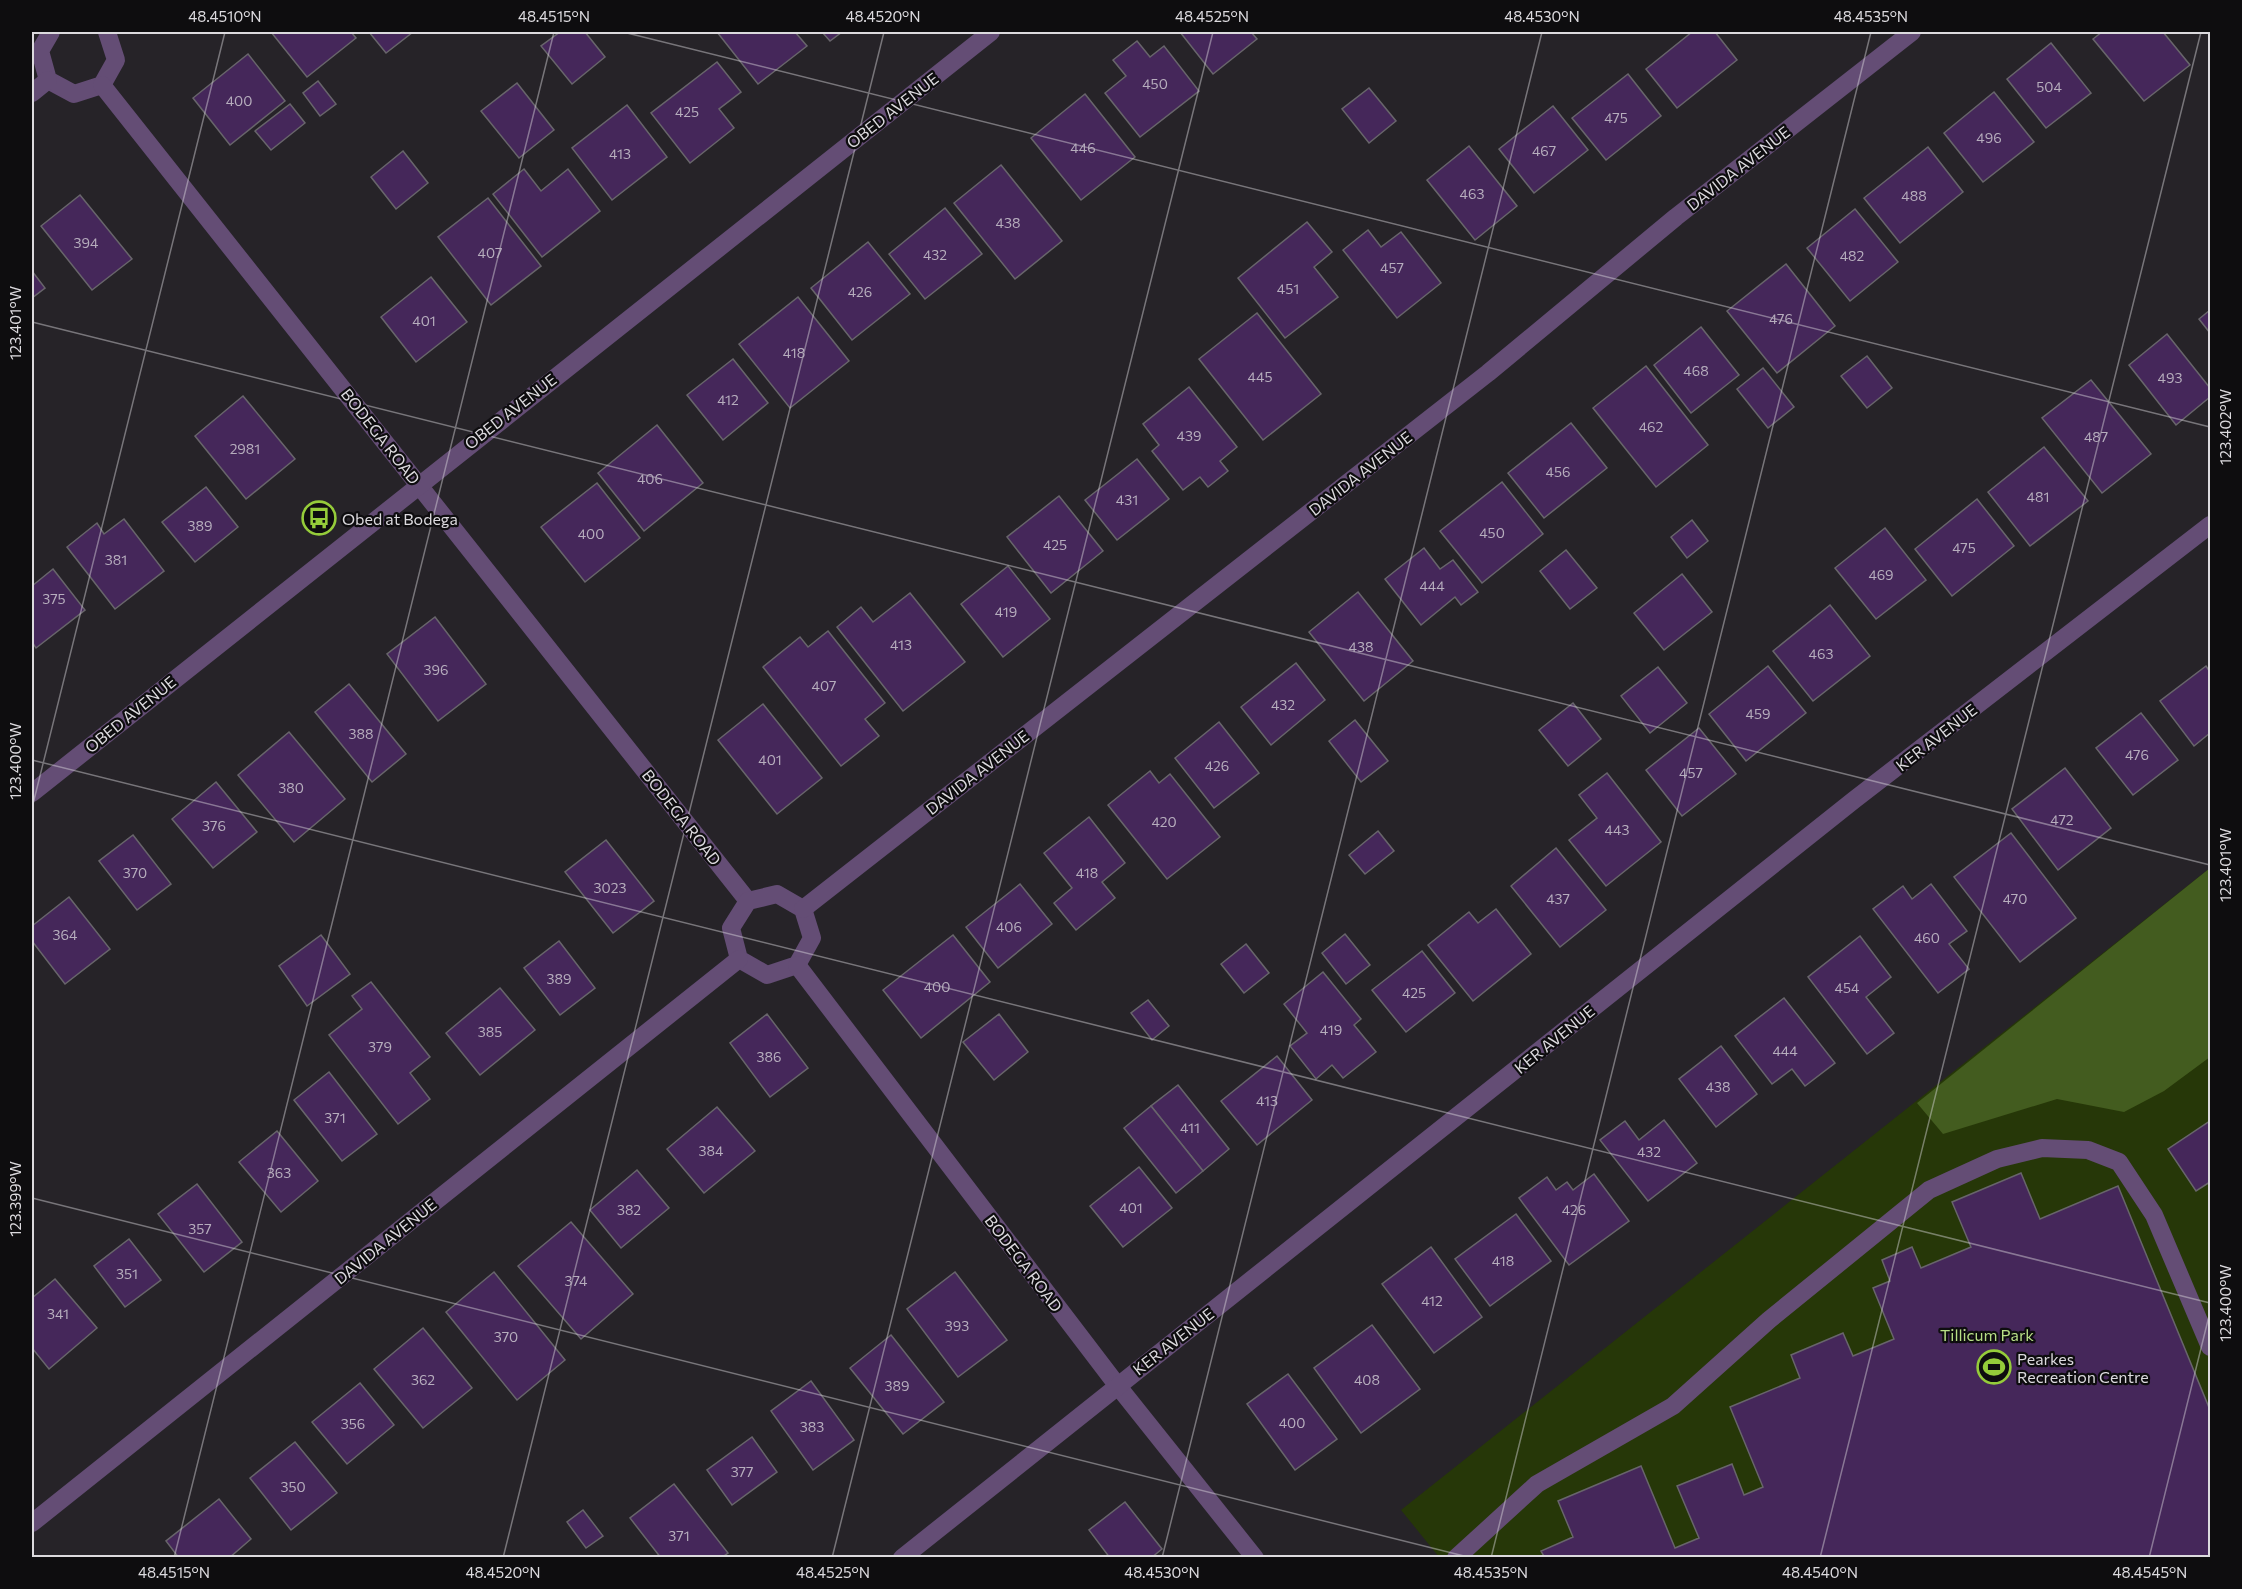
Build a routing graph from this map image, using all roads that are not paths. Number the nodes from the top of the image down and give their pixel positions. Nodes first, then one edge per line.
1 (51, 32) edge
2 (108, 32) edge
3 (991, 32) edge
4 (1912, 32) edge
5 (48, 80) junction
6 (102, 85) junction
7 (32, 93) edge
8 (419, 484) junction
9 (2211, 525) edge
10 (32, 793) edge
11 (748, 901) junction
12 (803, 909) junction
13 (739, 959) junction
14 (797, 965) junction
15 (2211, 1347) edge
16 (1117, 1385) junction
17 (32, 1522) edge
18 (902, 1557) edge
19 (1255, 1557) edge
20 (1456, 1557) edge

1 - 5 street
2 - 6 street
3 - 8 street, OBED AVENUE
4 - 12 street, DAVIDA AVENUE
5 - 6 street
5 - 7 street
6 - 8 street, BODEGA ROAD
8 - 10 street, OBED AVENUE
8 - 11 street, BODEGA ROAD
9 - 16 street, KER AVENUE
11 - 12 street
11 - 13 street
12 - 14 street
13 - 14 street
13 - 17 street, DAVIDA AVENUE
14 - 16 street, BODEGA ROAD
15 - 20 street
16 - 18 street, KER AVENUE
16 - 19 street, BODEGA ROAD

